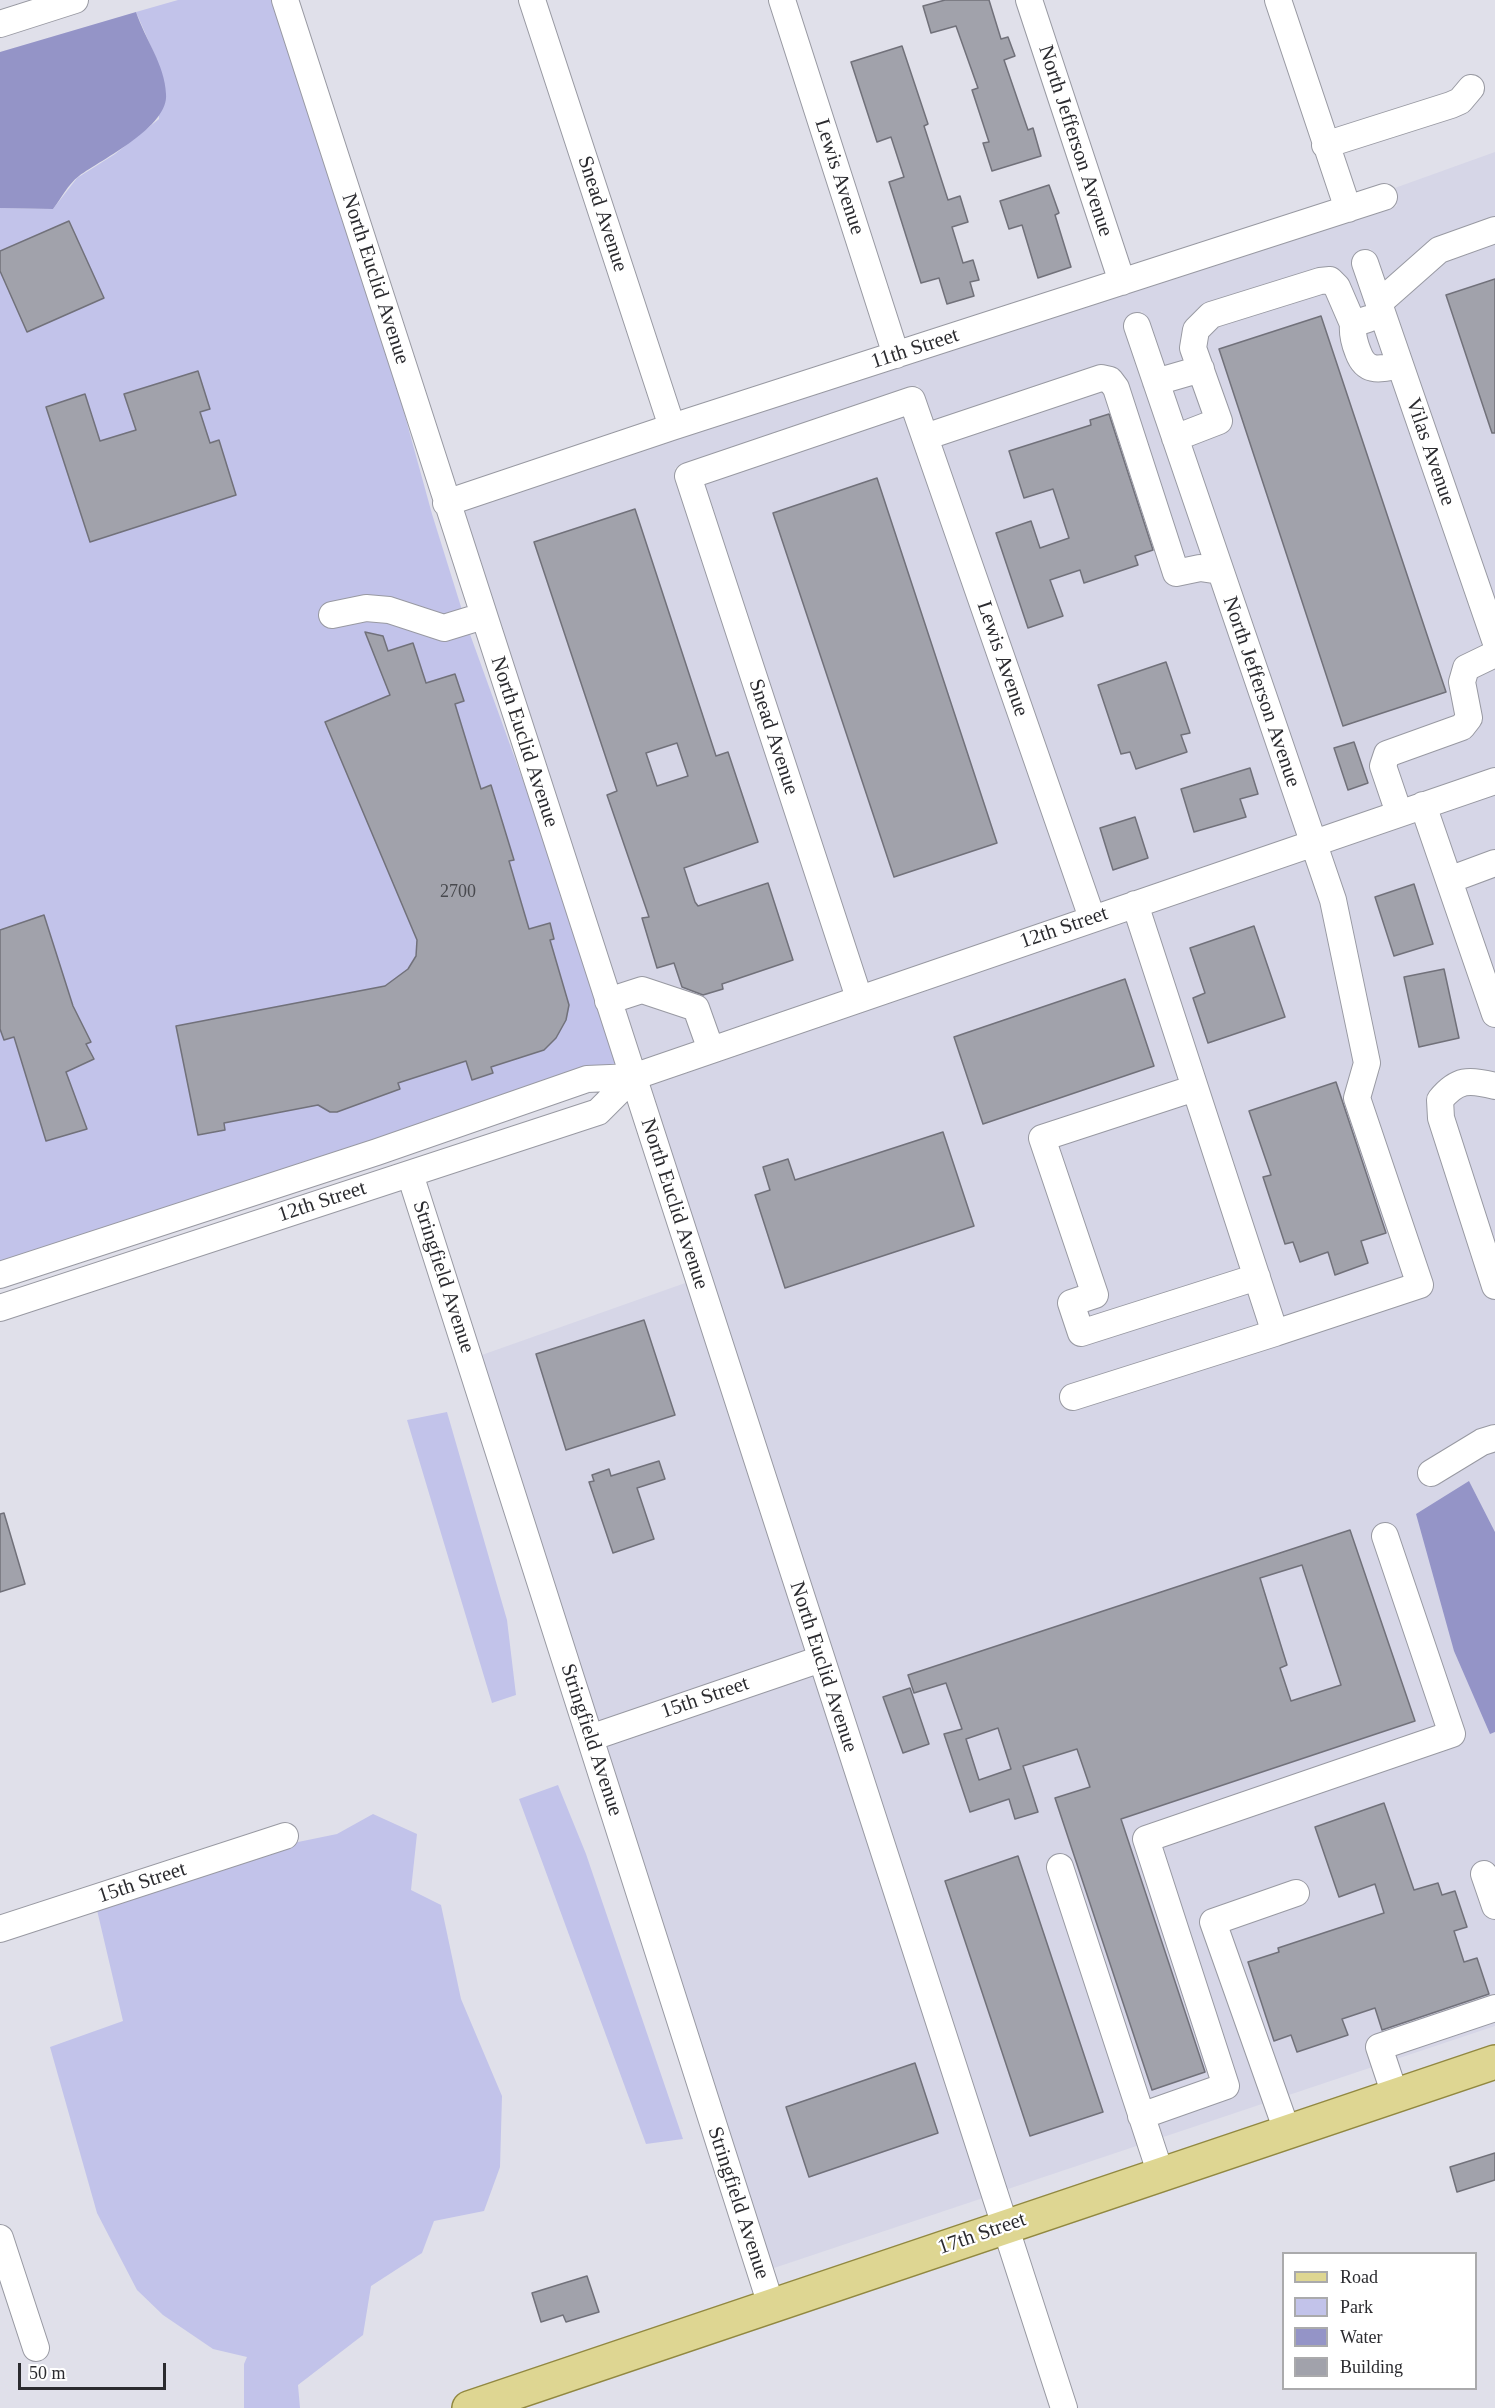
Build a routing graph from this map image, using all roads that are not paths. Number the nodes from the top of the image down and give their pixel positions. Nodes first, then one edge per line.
1 (75, 0) edge
2 (285, 0) edge
3 (532, 0) edge
4 (782, 0) edge
5 (1029, 0) edge
6 (1278, 0) edge
7 (0, 24) edge
8 (1471, 88) dead end
9 (1325, 145) junction
10 (1384, 197) dead end
11 (1348, 208) junction
12 (1495, 230) edge
13 (1365, 263) dead end
14 (1122, 282) junction
15 (1381, 308) junction
16 (1353, 324) junction
17 (1137, 326) dead end
18 (896, 355) junction
19 (1400, 365) junction
20 (1201, 369) junction
21 (1156, 382) junction
22 (672, 427) junction
23 (925, 437) junction
24 (1175, 438) junction
25 (688, 476) joint
26 (446, 503) junction
27 (1220, 571) junction
28 (332, 615) dead end
29 (483, 616) junction
30 (1495, 640) edge
31 (1495, 654) edge
32 (1495, 781) edge
33 (1423, 805) junction
34 (1399, 813) junction
35 (1313, 843) junction
36 (1495, 863) edge
37 (1449, 880) junction
38 (1135, 904) junction
39 (1092, 918) junction
40 (859, 998) junction
41 (608, 1001) junction
42 (1495, 1014) edge
43 (711, 1050) junction
44 (633, 1077) junction
45 (1495, 1086) edge
46 (1195, 1088) junction
47 (410, 1174) junction
48 (0, 1275) edge
49 (1257, 1277) junction
50 (1495, 1286) edge
51 (0, 1308) edge
52 (1275, 1333) junction
53 (1073, 1397) dead end
54 (1495, 1438) edge
55 (1431, 1473) dead end
56 (1385, 1536) dead end
57 (820, 1659) junction
58 (590, 1738) junction
59 (285, 1836) dead end
60 (1060, 1867) dead end
61 (1484, 1874) dead end
62 (1296, 1893) dead end
63 (1495, 1906) edge
64 (0, 1929) edge
65 (1495, 2008) edge
66 (1495, 2062) edge
67 (1395, 2095) junction
68 (1141, 2116) junction
69 (1287, 2131) junction
70 (1161, 2175) junction
71 (1006, 2226) junction
72 (0, 2238) edge
73 (771, 2306) junction
74 (36, 2348) dead end
75 (469, 2408) edge
76 (1064, 2408) edge

1 - 7 street
2 - 26 street, North Euclid Avenue
3 - 22 street, Snead Avenue
4 - 18 street, Lewis Avenue
5 - 14 street, North Jefferson Avenue
6 - 9 street
8 - 9 street
9 - 11 street
10 - 11 street, 11th Street
11 - 14 street, 11th Street
12 - 15 street
13 - 15 street, Vilas Avenue
14 - 18 street, 11th Street
15 - 16 street
15 - 19 street, Vilas Avenue
16 - 19 street
16 - 20 street
17 - 21 street, North Jefferson Avenue
18 - 22 street, 11th Street
19 - 30 street, Vilas Avenue
20 - 21 street
20 - 24 street
21 - 24 street, North Jefferson Avenue
22 - 26 street, 11th Street
23 - 25 street, Lewis Avenue
23 - 27 street
23 - 39 street, Lewis Avenue
24 - 27 street, North Jefferson Avenue
25 - 40 street, Snead Avenue
26 - 29 street, North Euclid Avenue
27 - 35 street, North Jefferson Avenue
28 - 29 street
29 - 41 street, North Euclid Avenue
31 - 34 street
32 - 33 street, 12th Street
33 - 34 street, 12th Street
33 - 37 street
34 - 35 street, 12th Street
35 - 38 street, 12th Street
35 - 52 street, North Jefferson Avenue
36 - 37 street
37 - 42 street
38 - 39 street, 12th Street
38 - 46 street
39 - 40 street, 12th Street
40 - 43 street, 12th Street
41 - 43 street
41 - 44 street, North Euclid Avenue
43 - 44 street, 12th Street
44 - 47 street, 12th Street
44 - 48 street, 12th Street
44 - 57 street, North Euclid Avenue
45 - 50 street
46 - 49 street
46 - 49 street
47 - 51 street, 12th Street
47 - 58 street, Stringfield Avenue
49 - 52 street
52 - 53 street
54 - 55 street
56 - 68 street
57 - 58 street, 15th Street
57 - 71 street, North Euclid Avenue
58 - 73 street, Stringfield Avenue
59 - 64 street, 15th Street
60 - 68 street
61 - 63 street
62 - 69 street
65 - 67 street
66 - 67 main road, 17th Street
67 - 69 main road, 17th Street
68 - 70 street
69 - 70 main road, 17th Street
70 - 71 main road, 17th Street
71 - 73 main road, 17th Street
71 - 76 street, North Euclid Avenue
72 - 74 street
73 - 75 main road, 17th Street

